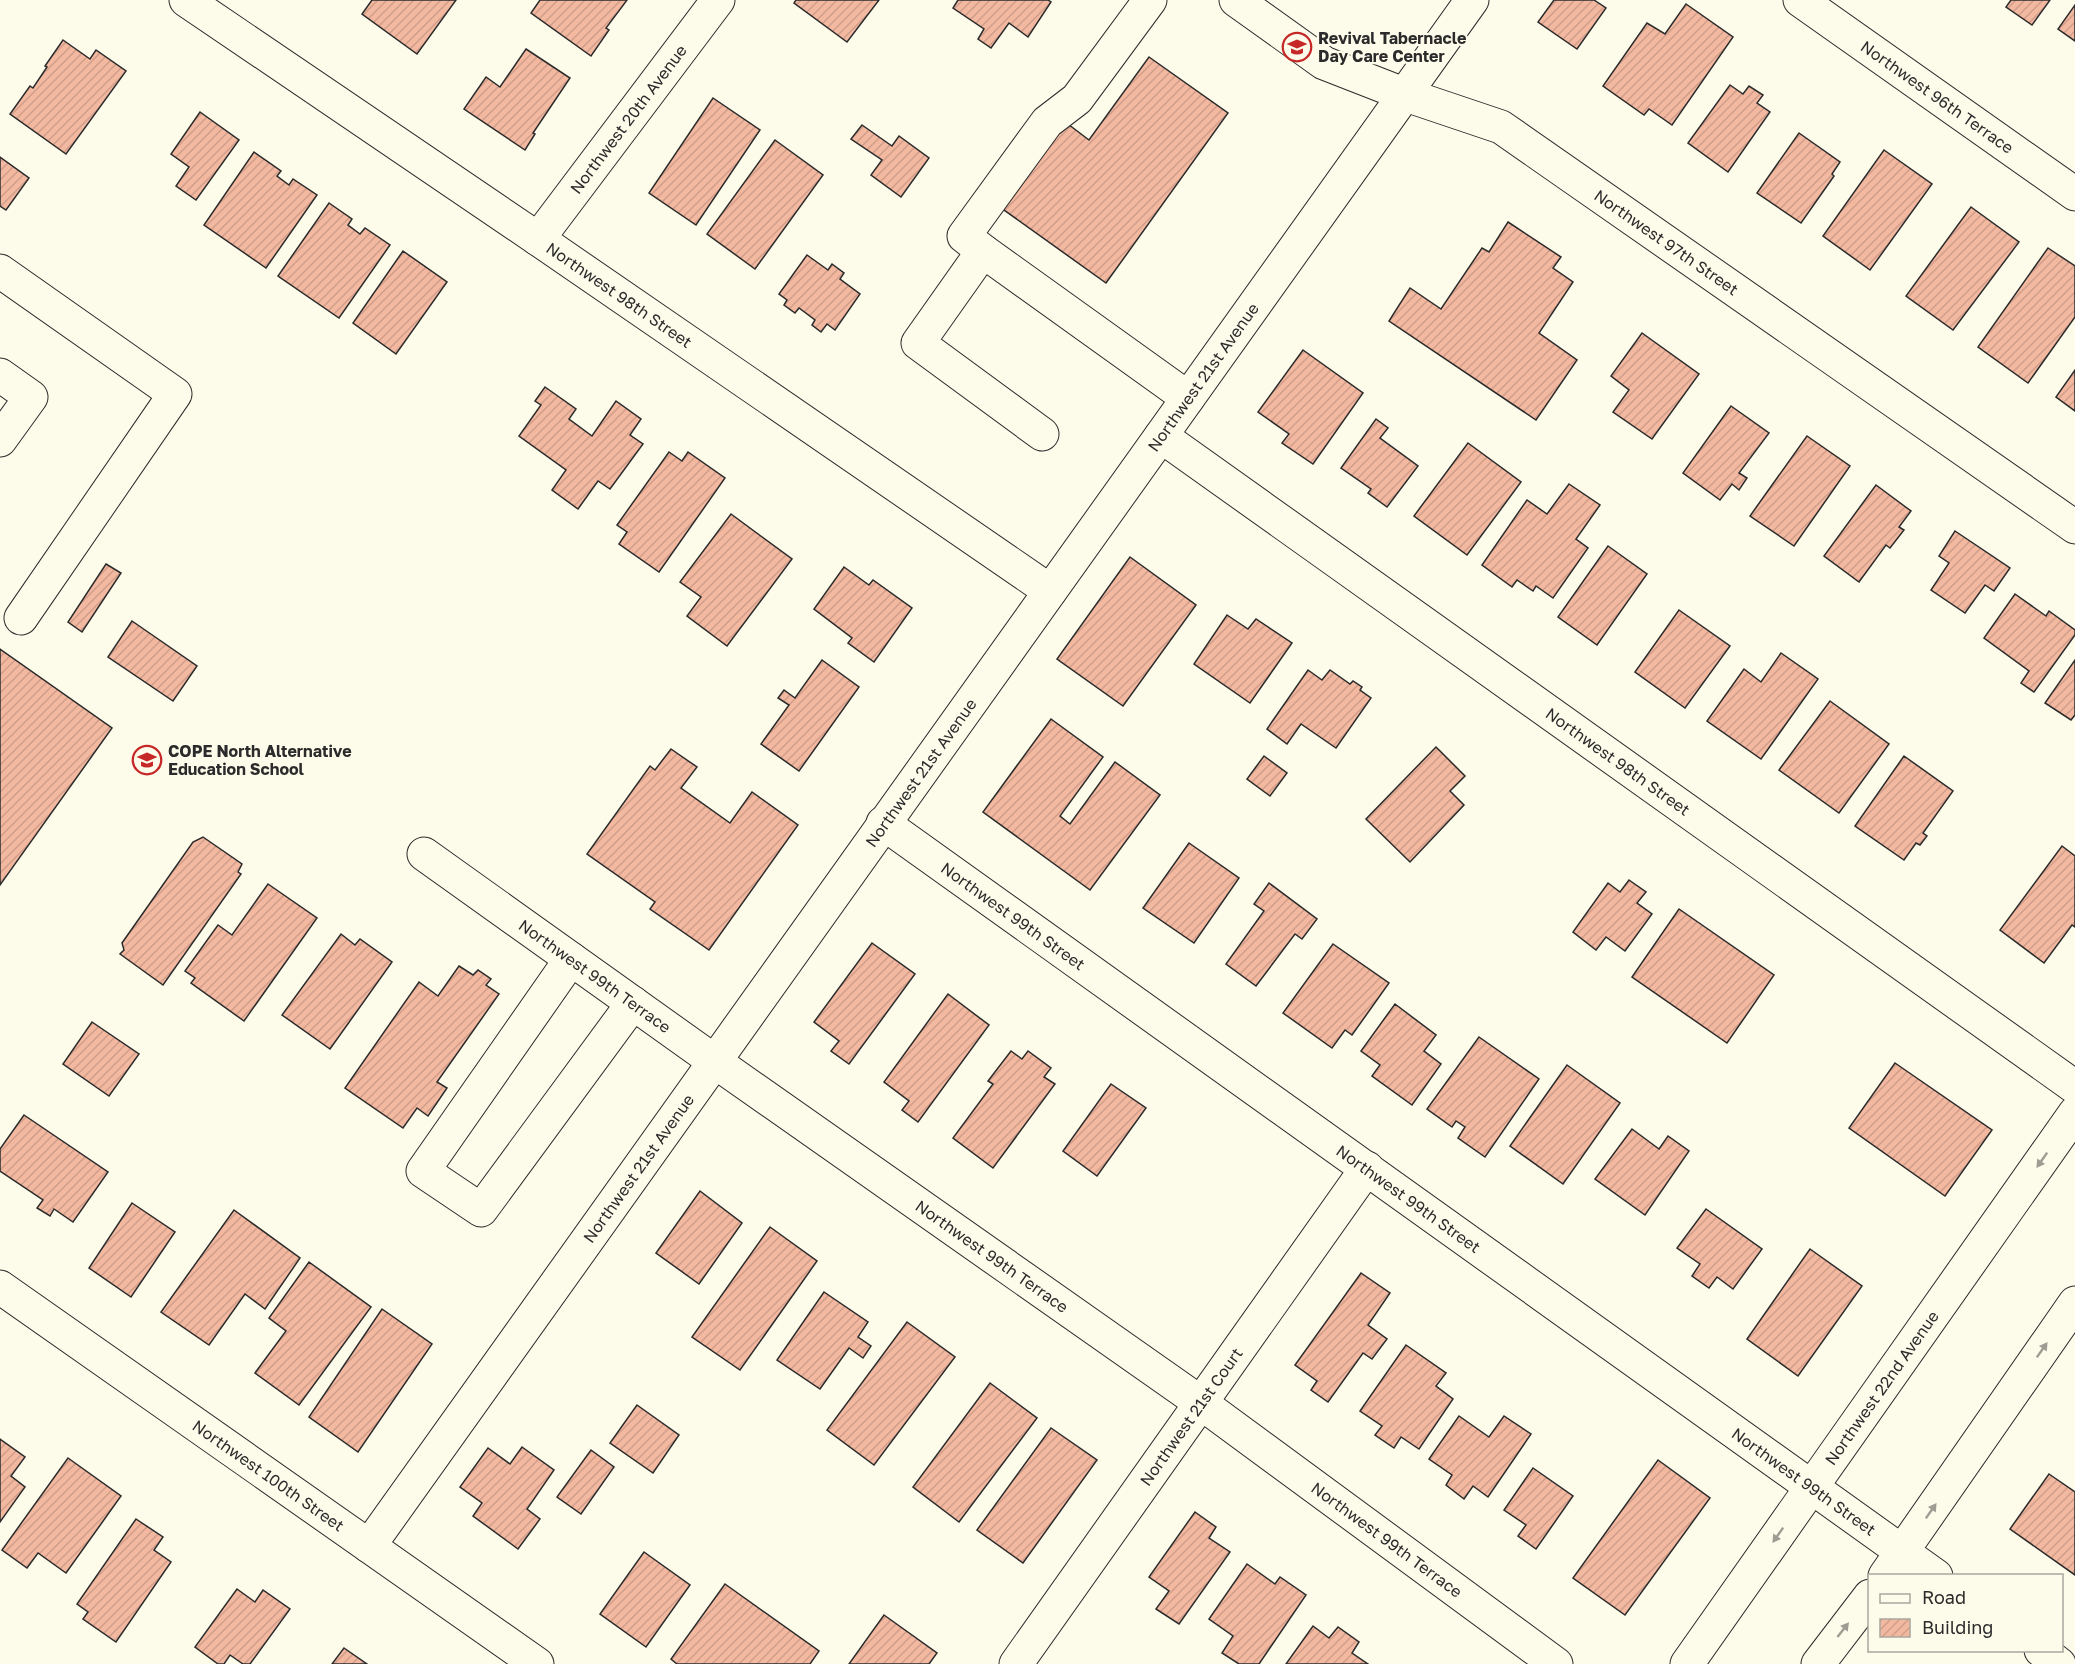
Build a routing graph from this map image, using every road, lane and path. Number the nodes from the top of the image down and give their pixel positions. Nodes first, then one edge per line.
1 (186, 0) edge
2 (718, 0) edge
3 (1150, 0) edge
4 (1236, 0) edge
5 (1472, 0) edge
6 (1800, 0) edge
7 (1406, 95) junction
8 (2075, 194) edge
9 (538, 239) junction
10 (983, 251) junction
11 (0, 271) edge
12 (0, 375) edge
13 (1188, 398) junction
14 (1042, 434) dead end
15 (1161, 436) junction
16 (0, 440) edge
17 (2075, 526) edge
18 (1050, 591) junction
19 (21, 618) dead end
20 (884, 823) junction
21 (424, 854) dead end
22 (571, 959) junction
23 (633, 1003) junction
24 (714, 1061) junction
25 (2075, 1087) edge
26 (2075, 1113) edge
27 (1367, 1168) junction
28 (0, 1287) edge
29 (2075, 1303) edge
30 (1201, 1403) junction
31 (1812, 1487) junction
32 (369, 1546) junction
33 (1894, 1564) edge
34 (1932, 1574) edge
35 (1868, 1597) edge
36 (2044, 1652) edge
37 (537, 1664) edge
38 (1016, 1664) edge
39 (1556, 1664) edge
40 (1688, 1664) edge
41 (1818, 1664) edge
42 (2060, 1664) edge

1 - 9 street, Northwest 98th Street
2 - 9 street, Northwest 20th Avenue
3 - 10 street
4 - 7 street, Northwest 97th Street
5 - 7 street, Northwest 21st Avenue
6 - 8 street, Northwest 96th Terrace
7 - 13 street, Northwest 21st Avenue
7 - 17 street, Northwest 97th Street
9 - 18 street, Northwest 98th Street
10 - 13 street
10 - 14 street
11 - 19 street
12 - 16 street
13 - 15 street, Northwest 21st Avenue
15 - 18 street, Northwest 21st Avenue
15 - 25 street, Northwest 98th Street
18 - 20 street, Northwest 21st Avenue
20 - 24 street, Northwest 21st Avenue
20 - 27 street, Northwest 99th Street
21 - 22 street, Northwest 99th Terrace
22 - 23 street, Northwest 99th Terrace
22 - 23 street
23 - 24 street, Northwest 99th Terrace
24 - 30 street, Northwest 99th Terrace
24 - 32 street, Northwest 21st Avenue
26 -> 31 street, Northwest 22nd Avenue
27 - 30 street, Northwest 21st Court
27 - 31 street, Northwest 99th Street
28 - 32 street, Northwest 100th Street
33 -> 29 street
30 - 38 street, Northwest 21st Court
30 - 39 street, Northwest 99th Terrace
31 - 33 street, Northwest 99th Street
31 -> 40 street, Northwest 22nd Avenue
32 - 37 street, Northwest 100th Street
33 - 34 street, Northwest 99th Street
41 -> 35 street
36 - 42 street

